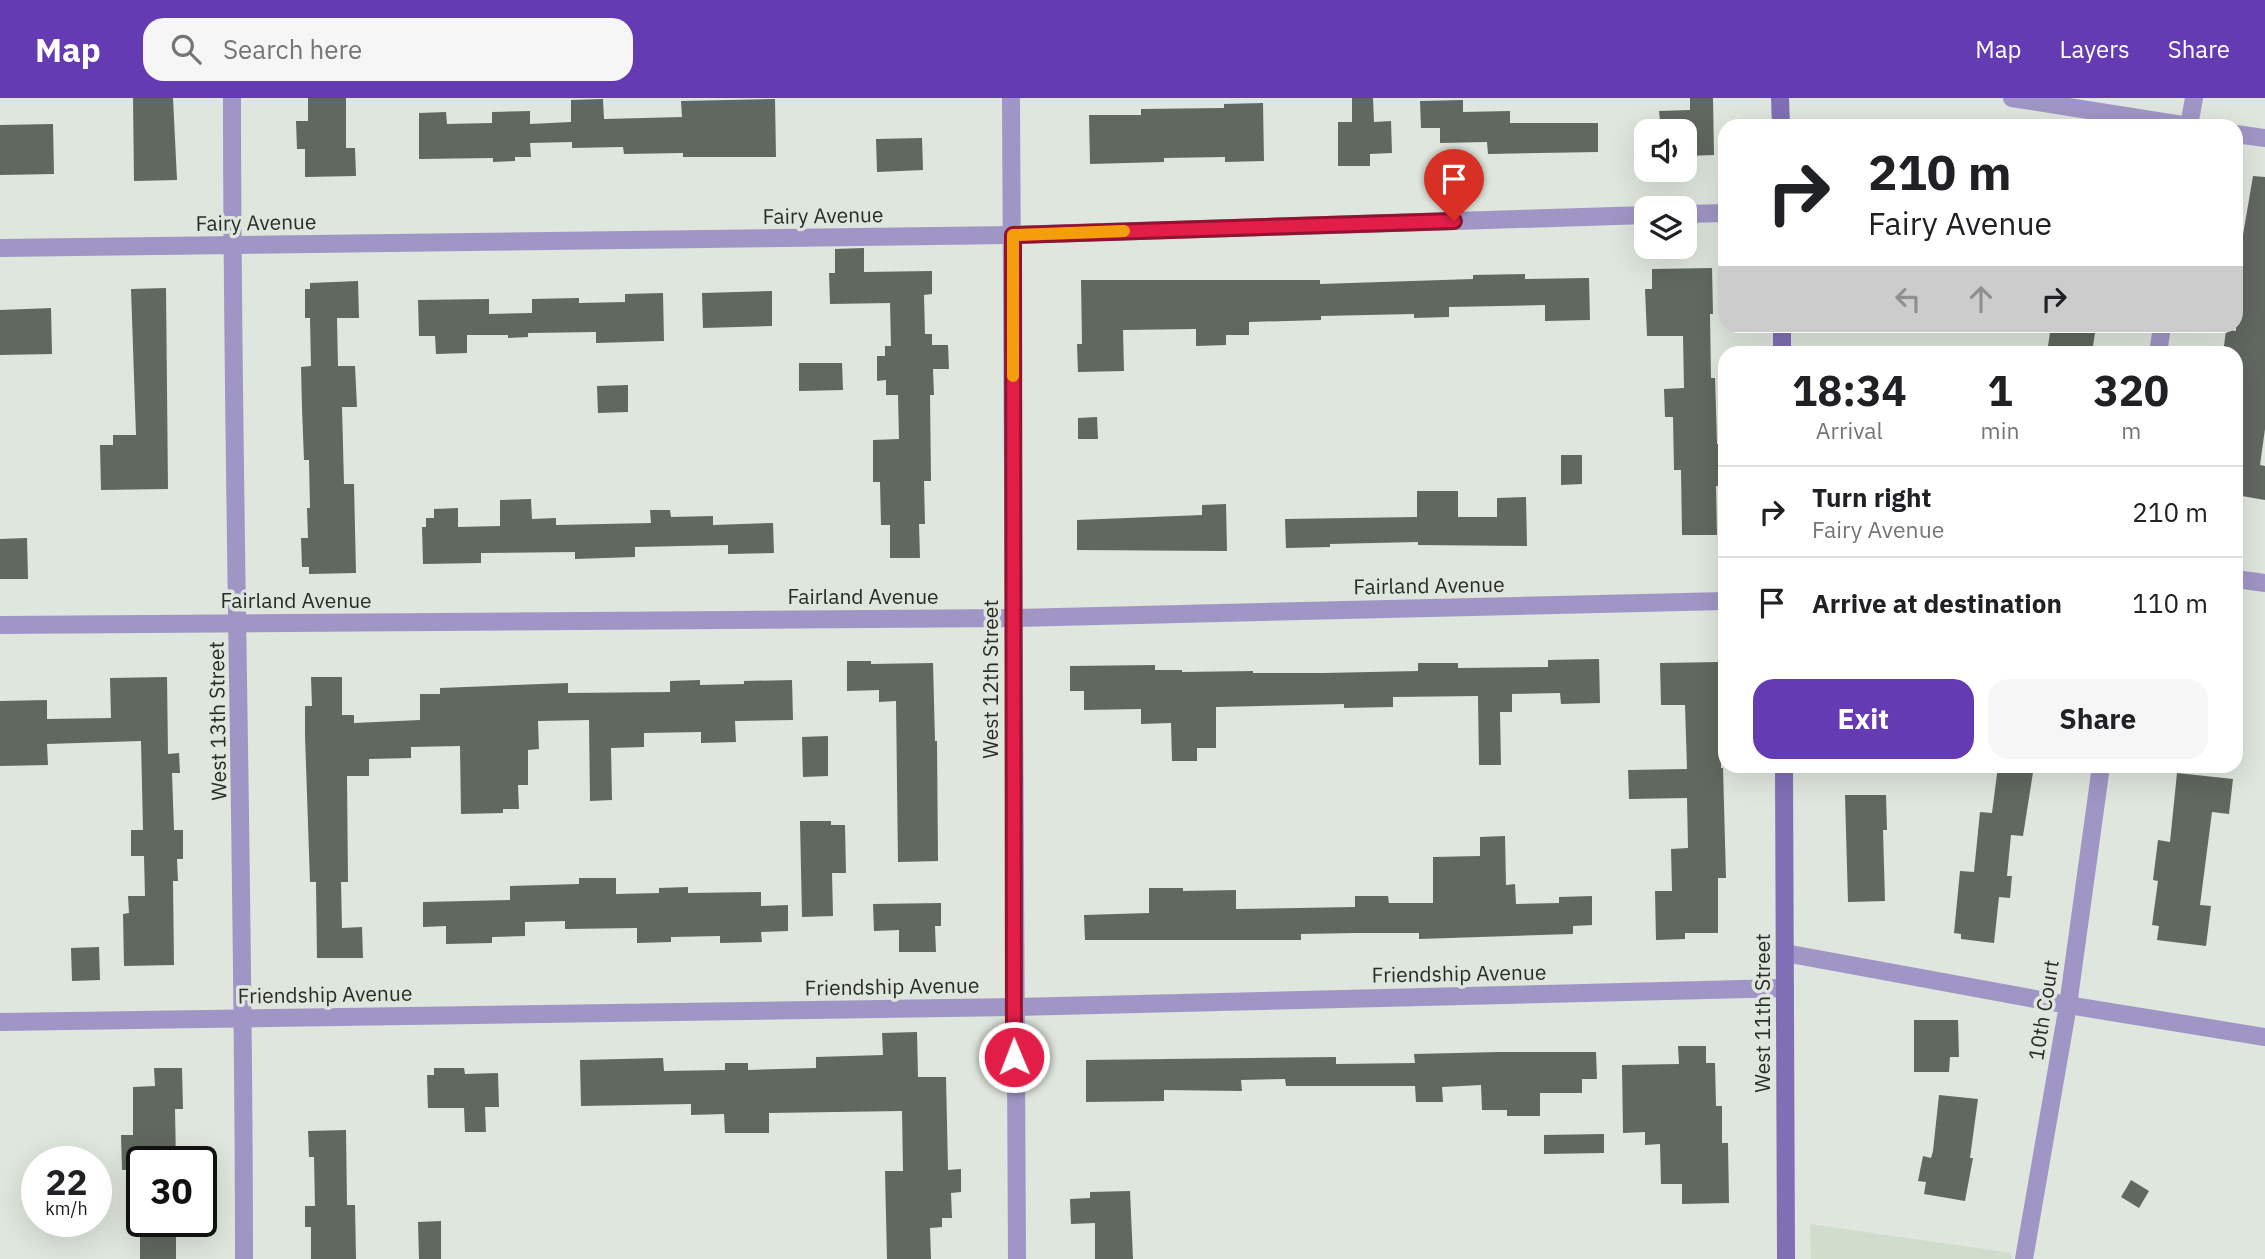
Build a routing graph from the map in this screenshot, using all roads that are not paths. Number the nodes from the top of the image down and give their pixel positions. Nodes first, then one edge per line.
1 (232, 98) edge
2 (1011, 98) edge
3 (1780, 98) edge
4 (2012, 98) edge
5 (2193, 98) edge
6 (1780, 119) edge
7 (2145, 119) edge
8 (2190, 119) edge
9 (2243, 135) edge
10 (2265, 138) edge
11 (1718, 213) edge
12 (1697, 214) edge
13 (1634, 215) edge
14 (1013, 235) junction
15 (232, 245) junction
16 (0, 248) edge
17 (2243, 580) edge
18 (2265, 583) edge
19 (1718, 601) edge
20 (1013, 618) junction
21 (238, 623) junction
22 (0, 625) edge
23 (1784, 773) edge
24 (2100, 773) edge
25 (1785, 953) junction
26 (1785, 988) junction
27 (2068, 1005) junction
28 (1014, 1007) junction
29 (244, 1017) junction
30 (0, 1022) edge
31 (2265, 1037) edge
32 (244, 1259) edge
33 (1017, 1259) edge
34 (1786, 1259) edge
35 (2024, 1259) edge

1 - 15 street, West 13th Street
2 - 14 street, West 12th Street
3 - 6 main road
4 - 7 street
5 - 8 street
9 - 10 street
11 - 12 street
13 - 14 street, Fairy Avenue
14 - 15 street, Fairy Avenue
14 - 20 street, West 12th Street
15 - 16 street, Fairy Avenue
15 - 21 street, West 13th Street
17 - 18 street
19 - 20 street, Fairland Avenue
20 - 21 street, Fairland Avenue
20 - 28 street, West 12th Street
21 - 22 street, Fairland Avenue
21 - 29 street, West 13th Street
23 - 25 main road, West 11th Street
24 - 27 street, 10th Court
25 - 26 main road, West 11th Street
25 - 27 street
26 - 28 street, Friendship Avenue
26 - 34 main road, West 11th Street
27 - 31 street
27 - 35 street, 10th Court
28 - 29 street, Friendship Avenue
28 - 33 street, West 12th Street
29 - 30 street, Friendship Avenue
29 - 32 street, West 13th Street

